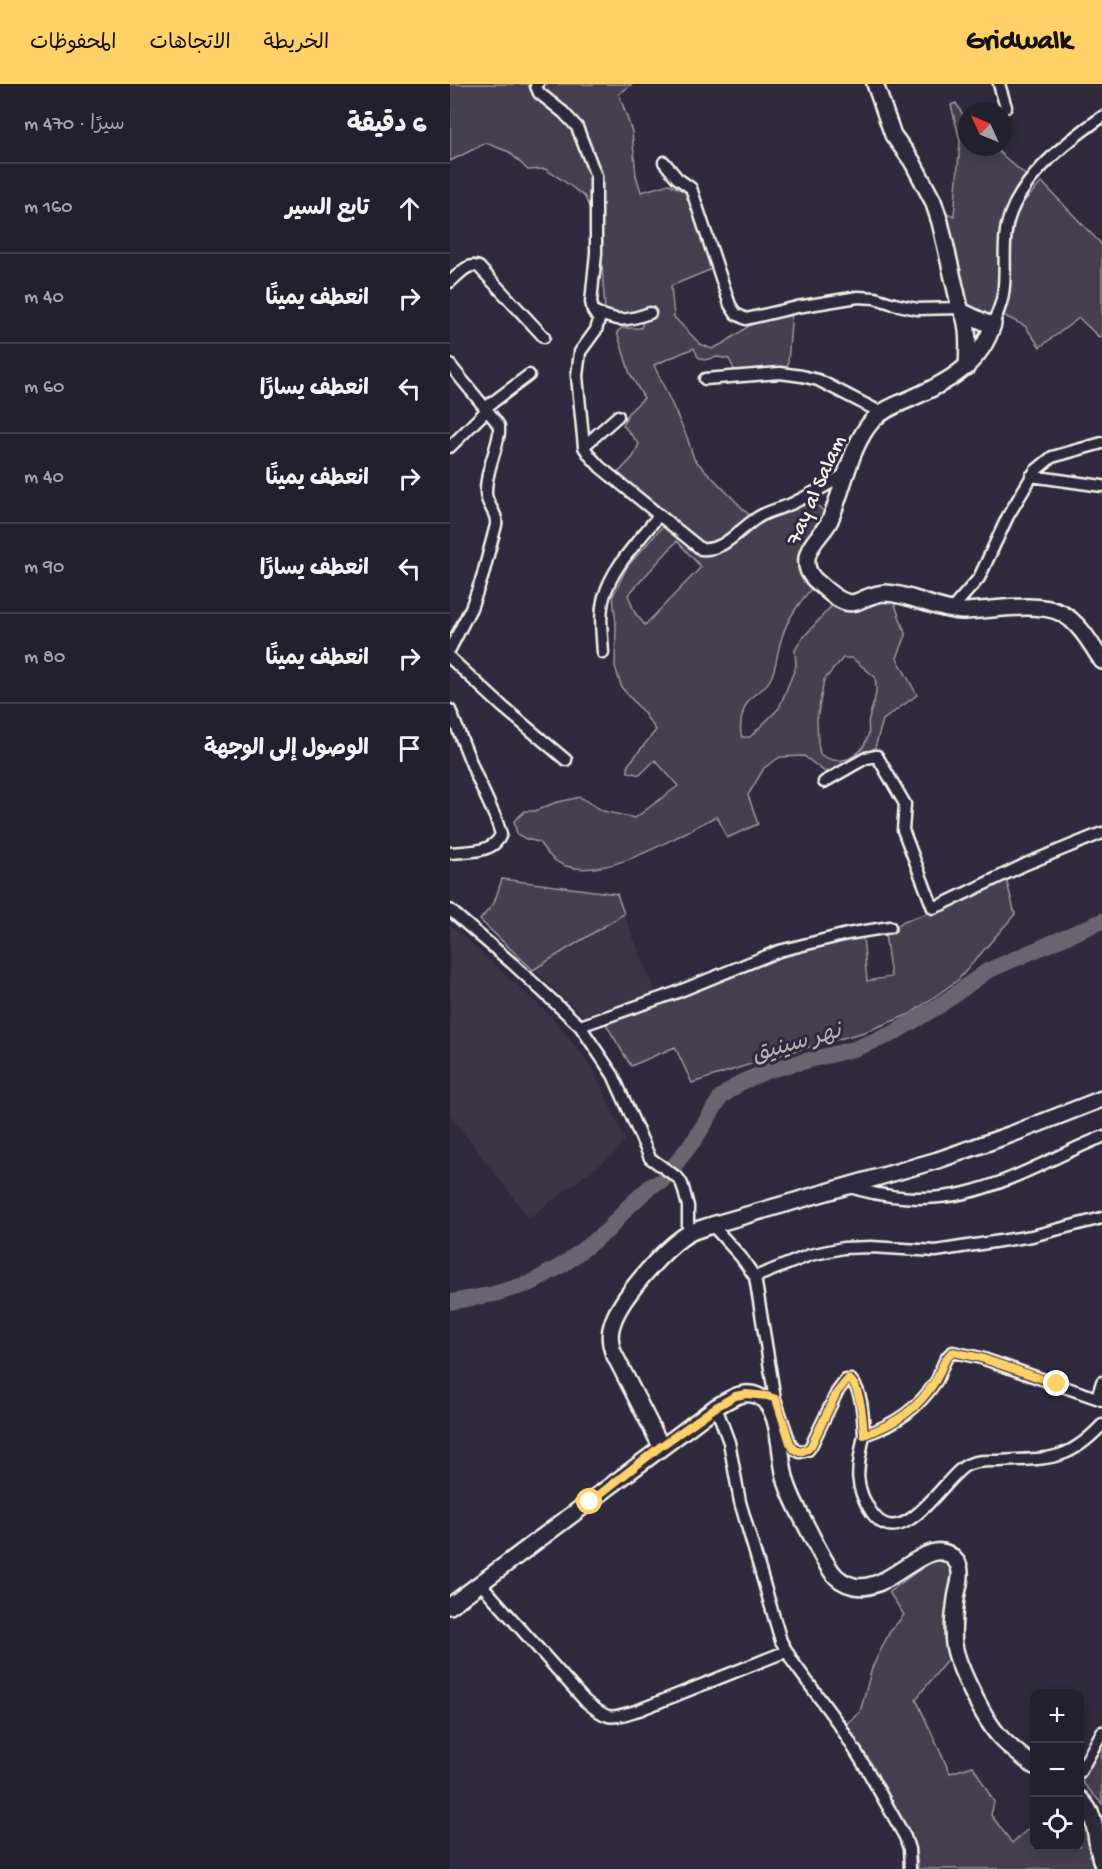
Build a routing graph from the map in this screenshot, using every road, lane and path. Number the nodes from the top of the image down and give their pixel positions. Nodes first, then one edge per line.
1 (538, 84) edge
2 (875, 84) edge
3 (999, 84) edge
4 (1004, 102) edge
5 (1102, 117) edge
6 (664, 162) dead end
7 (450, 282) edge
8 (961, 310) junction
9 (593, 311) junction
10 (650, 313) dead end
11 (993, 324) junction
12 (544, 337) dead end
13 (450, 365) edge
14 (967, 367) junction
15 (529, 375) dead end
16 (705, 379) dead end
17 (486, 409) junction
18 (882, 412) junction
19 (618, 416) dead end
20 (1102, 443) edge
21 (584, 446) junction
22 (450, 447) edge
23 (845, 474) junction
24 (1031, 476) junction
25 (1102, 486) edge
26 (659, 515) junction
27 (951, 610) junction
28 (450, 649) edge
29 (603, 653) dead end
30 (450, 658) edge
31 (1102, 661) edge
32 (450, 710) edge
33 (566, 760) dead end
34 (824, 782) dead end
35 (1102, 833) edge
36 (450, 853) edge
37 (450, 910) edge
38 (890, 927) dead end
39 (580, 1026) junction
40 (1102, 1099) edge
41 (1102, 1137) edge
42 (846, 1186) junction
43 (1102, 1218) edge
44 (712, 1225) junction
45 (688, 1234) junction
46 (755, 1277) junction
47 (1102, 1382) edge
48 (758, 1396) junction
49 (776, 1399) junction
50 (1099, 1399) edge
51 (716, 1407) junction
52 (1102, 1425) edge
53 (864, 1435) junction
54 (661, 1446) junction
55 (481, 1584) junction
56 (450, 1606) edge
57 (786, 1651) junction
58 (1102, 1732) edge
59 (1030, 1762) edge
60 (1084, 1765) edge
61 (1084, 1803) edge
62 (1102, 1863) edge
63 (910, 1869) edge

1 - 9 street
2 - 8 street
3 - 4 street
5 - 11 street
6 - 8 street
7 - 12 street
8 - 11 street
8 - 14 street
9 - 10 street
9 - 21 street
11 - 14 street
13 - 17 street
14 - 18 street, 7ay al Salam
15 - 17 street
16 - 18 street
17 - 22 street
17 - 28 street
18 - 23 street, 7ay al Salam
19 - 21 street
20 - 24 street
21 - 26 street
23 - 26 street
23 - 27 street, 7ay al Salam
24 - 25 street
24 - 27 street
26 - 29 street
27 - 31 street, 7ay al Salam
30 - 33 street
32 - 36 street
34 - 35 street
37 - 39 street
38 - 39 street
39 - 45 street
40 - 42 street
41 - 42 street
42 - 44 street
43 - 46 street
44 - 45 street
44 - 46 street
45 - 54 street
46 - 49 street
47 - 50 street
48 - 49 street
48 - 51 street
48 - 59 street
49 - 53 street
50 - 53 street
51 - 54 street
51 - 57 street
52 - 53 street
54 - 55 street
55 - 56 street
55 - 57 street
57 - 63 street
58 - 60 street
61 - 62 street

